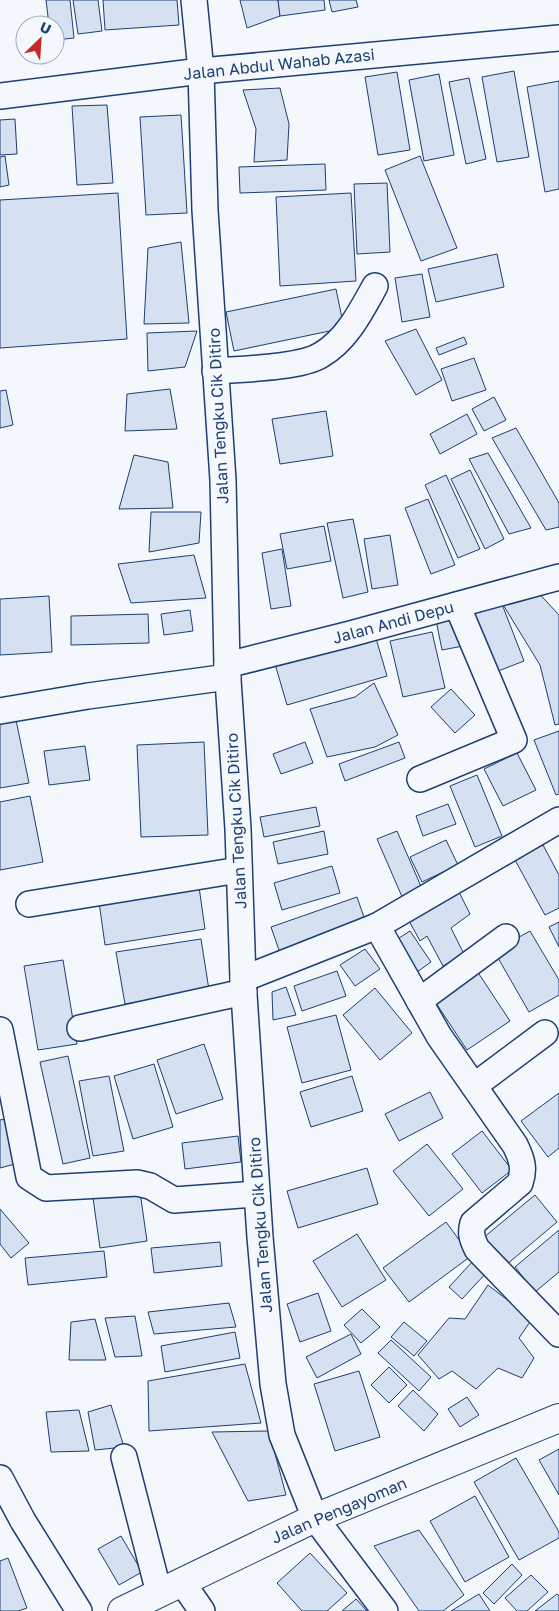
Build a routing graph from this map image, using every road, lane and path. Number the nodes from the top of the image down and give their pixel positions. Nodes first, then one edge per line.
1 (194, 0) edge
2 (559, 38) edge
3 (201, 71) junction
4 (0, 96) edge
5 (375, 286) dead end
6 (216, 371) junction
7 (559, 577) edge
8 (457, 605) junction
9 (227, 671) junction
10 (0, 712) edge
11 (420, 779) dead end
12 (559, 820) edge
13 (239, 870) junction
14 (28, 904) dead end
15 (377, 926) junction
16 (506, 937) dead end
17 (244, 986) junction
18 (419, 1001) junction
19 (80, 1028) dead end
20 (0, 1030) edge
21 (545, 1033) dead end
22 (474, 1086) junction
23 (257, 1194) junction
24 (559, 1334) edge
25 (559, 1418) edge
26 (124, 1457) dead end
27 (0, 1478) edge
28 (315, 1518) junction
29 (170, 1588) junction
30 (125, 1609) edge
31 (78, 1611) edge
32 (202, 1611) edge
33 (384, 1611) edge

1 - 3 street, Jalan Tengku Cik Ditiro
2 - 3 street, Jalan Abdul Wahab Azasi
3 - 4 street, Jalan Abdul Wahab Azasi
3 - 6 street, Jalan Tengku Cik Ditiro
5 - 6 street
6 - 9 street, Jalan Tengku Cik Ditiro
7 - 8 street, Jalan Andi Depu
8 - 9 street, Jalan Andi Depu
8 - 11 street
9 - 10 street, Jalan Andi Depu
9 - 13 street, Jalan Tengku Cik Ditiro
12 - 15 street
13 - 14 street
13 - 17 street, Jalan Tengku Cik Ditiro
15 - 17 street
15 - 18 street
16 - 18 street
17 - 19 street
17 - 23 street, Jalan Tengku Cik Ditiro
18 - 22 street
20 - 23 street
21 - 22 street
22 - 24 street
23 - 28 street, Jalan Tengku Cik Ditiro
25 - 28 street, Jalan Pengayoman
26 - 29 street
27 - 31 street
28 - 29 street, Jalan Pengayoman
28 - 33 street, Jalan Tengku Cik Ditiro
29 - 30 street, Jalan Pengayoman
29 - 32 street

